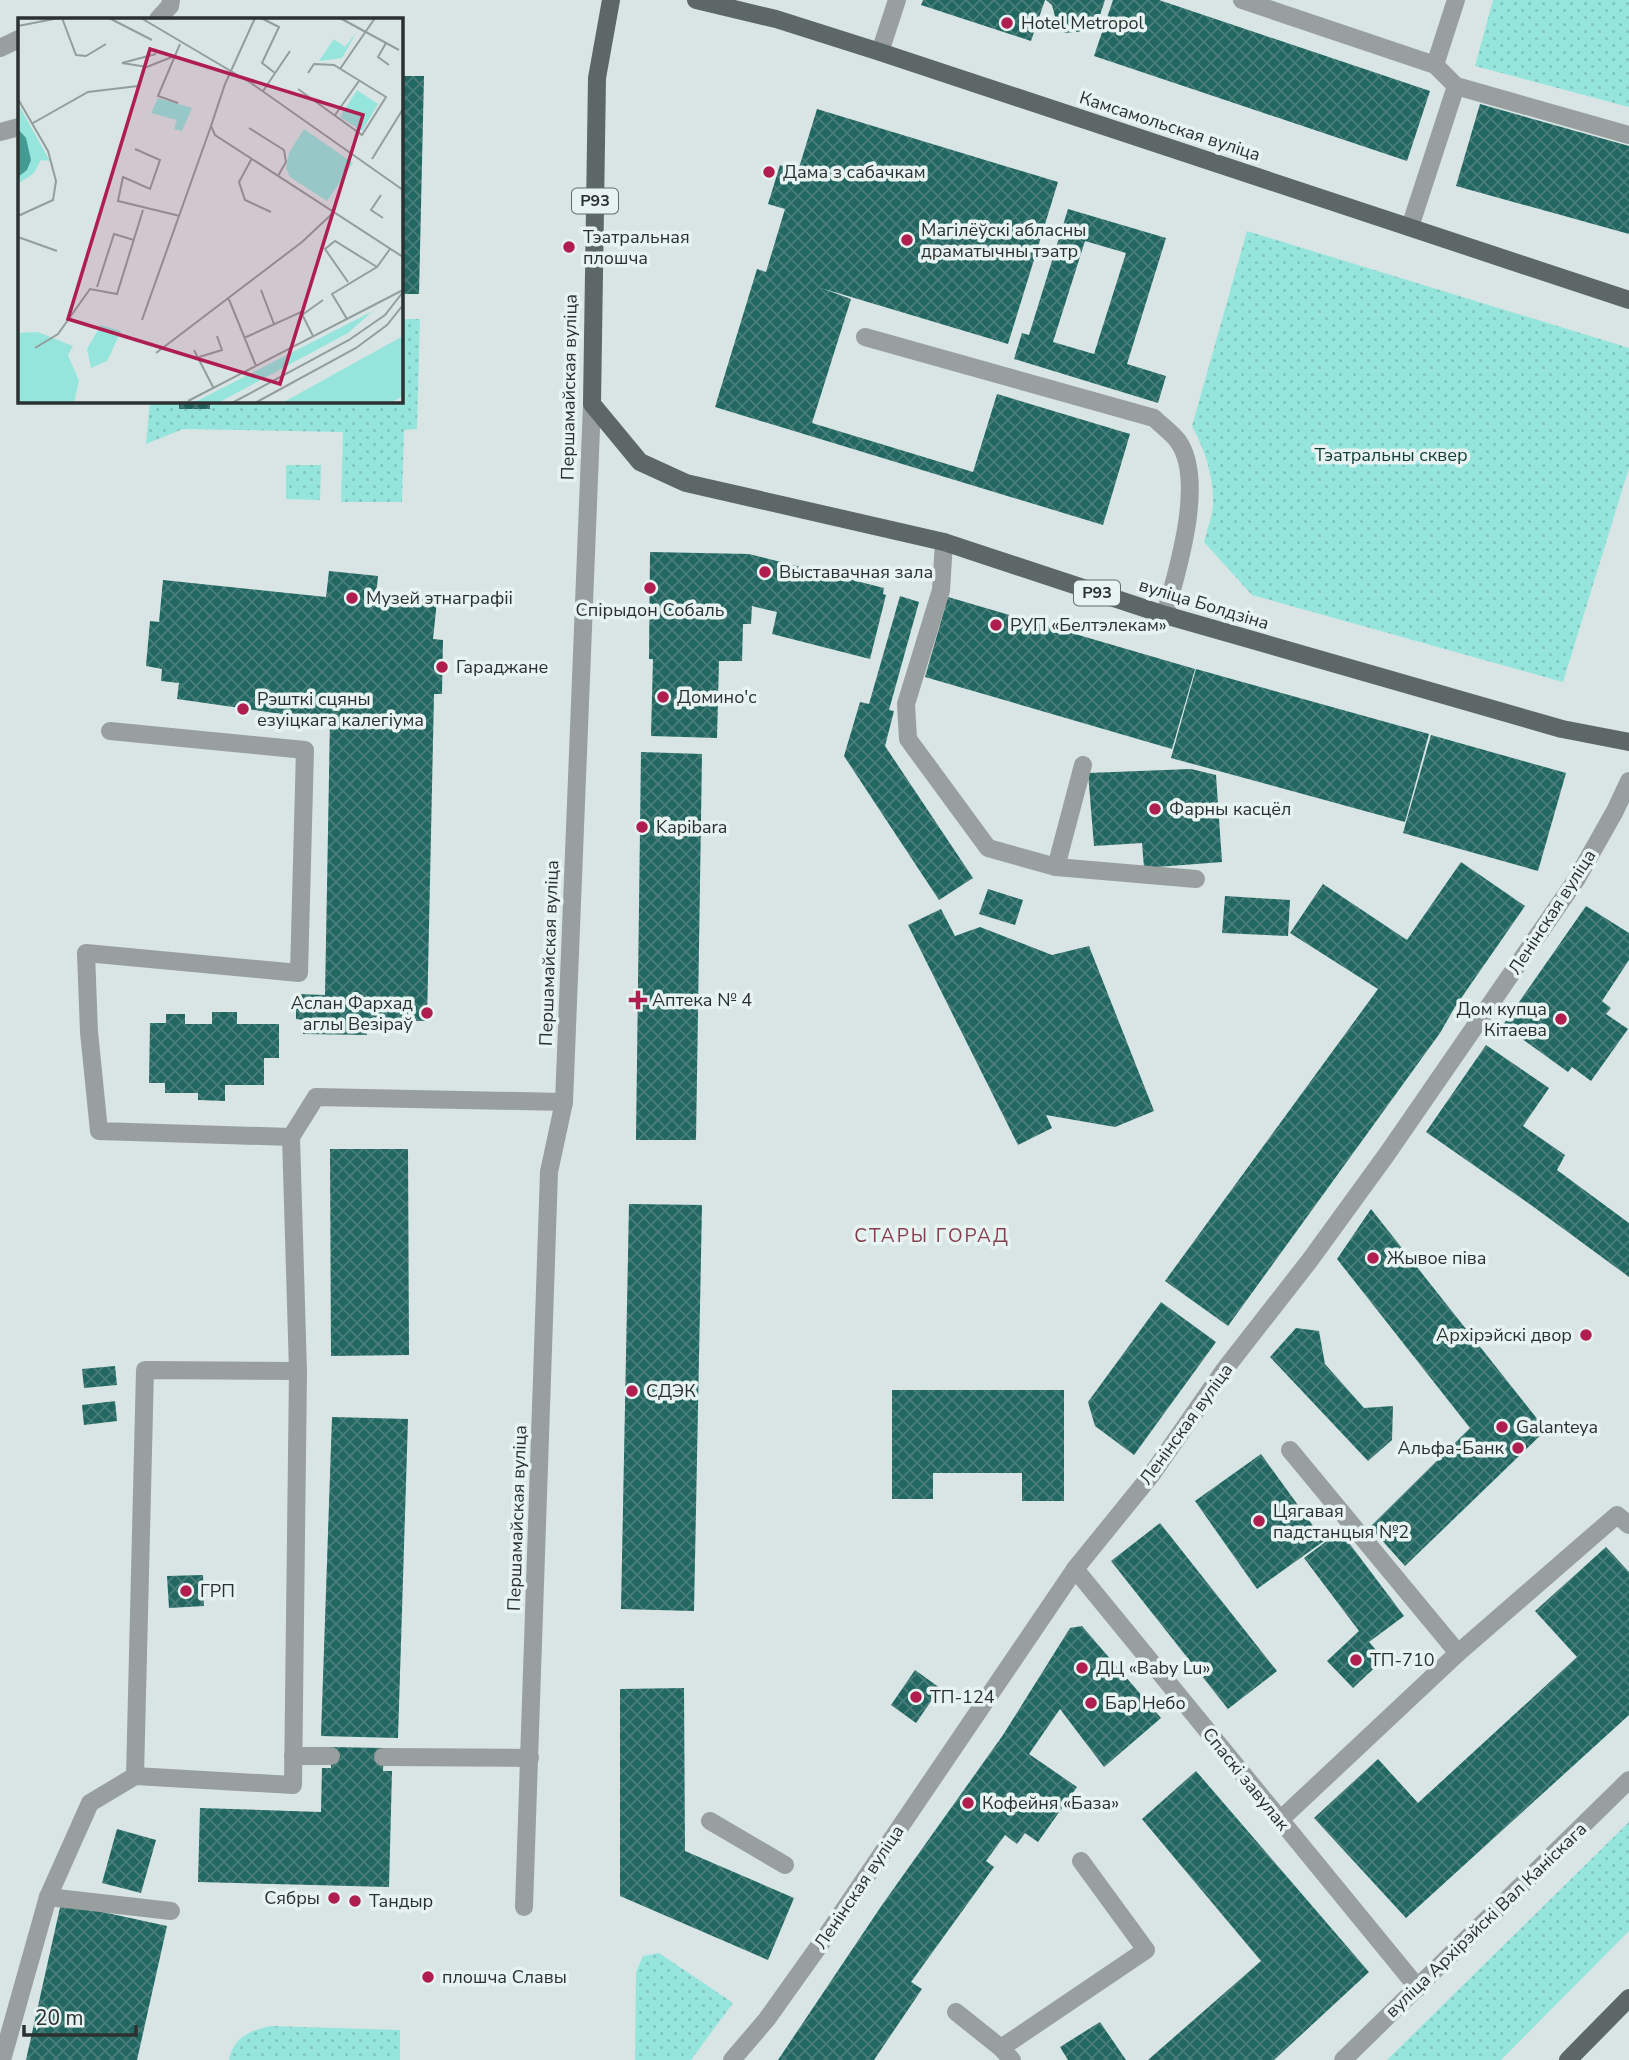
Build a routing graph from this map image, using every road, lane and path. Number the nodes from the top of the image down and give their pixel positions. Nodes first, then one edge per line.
1 (611, 0) edge
2 (696, 0) edge
3 (897, 0) edge
4 (1242, 0) edge
5 (1456, 0) edge
6 (18, 39) edge
7 (0, 48) edge
8 (880, 52) junction
9 (1435, 65) junction
10 (1457, 86) junction
11 (18, 127) edge
12 (0, 132) edge
13 (1629, 135) edge
14 (1410, 227) junction
15 (1629, 300) edge
16 (865, 337) dead end
17 (592, 404) junction
18 (944, 542) junction
19 (1165, 615) junction
20 (110, 731) dead end
21 (1629, 742) edge
22 (1083, 765) dead end
23 (1629, 781) edge
24 (1056, 867) junction
25 (1196, 878) dead end
26 (564, 1102) junction
27 (291, 1137) junction
28 (298, 1371) junction
29 (1290, 1450) dead end
30 (1629, 1525) edge
31 (1075, 1569) junction
32 (1458, 1653) junction
33 (293, 1756) junction
34 (331, 1756) dead end
35 (383, 1757) dead end
36 (530, 1758) junction
37 (135, 1776) junction
38 (1629, 1780) edge
39 (1280, 1820) junction
40 (710, 1821) dead end
41 (1081, 1861) dead end
42 (785, 1865) dead end
43 (48, 1897) junction
44 (524, 1907) dead end
45 (170, 1911) dead end
46 (1418, 1988) junction
47 (1629, 1998) edge
48 (956, 2012) dead end
49 (1006, 2054) edge
50 (2, 2060) edge
51 (732, 2060) edge
52 (1343, 2060) edge
53 (1568, 2060) edge

1 - 17 main road, Першамайская вуліца / Р93
2 - 8 main road, Камсамольская вуліца
3 - 8 street
4 - 9 street
5 - 9 street
6 - 7 street
8 - 14 main road, Камсамольская вуліца
9 - 10 street
10 - 13 street
10 - 14 street
11 - 12 street
14 - 15 main road, Камсамольская вуліца
16 - 19 street
17 - 18 main road, вуліца Болдзіна / Р93
17 - 26 street, Першамайская вуліца
18 - 19 main road, вуліца Болдзіна / Р93
18 - 24 street
19 - 21 main road, вуліца Болдзіна / Р93
20 - 27 street
22 - 24 street
23 - 31 street, Ленінская вуліца
24 - 25 street
26 - 27 street
26 - 36 street, Першамайская вуліца
27 - 28 street
28 - 33 street
28 - 37 street
29 - 32 street
30 - 32 street
31 - 39 street, Спаскі завулак
31 - 51 street, Ленінская вуліца
32 - 39 street
33 - 34 street
33 - 37 street
35 - 36 street
36 - 44 street, Першамайская вуліца
37 - 43 street
38 - 46 street, вуліца Архірэйскі Вал Каніскага
39 - 46 street, Спаскі завулак
40 - 42 street
41 - 49 street
43 - 45 street
43 - 50 street
46 - 52 street, вуліца Архірэйскі Вал Каніскага
47 - 53 main road
48 - 49 street

